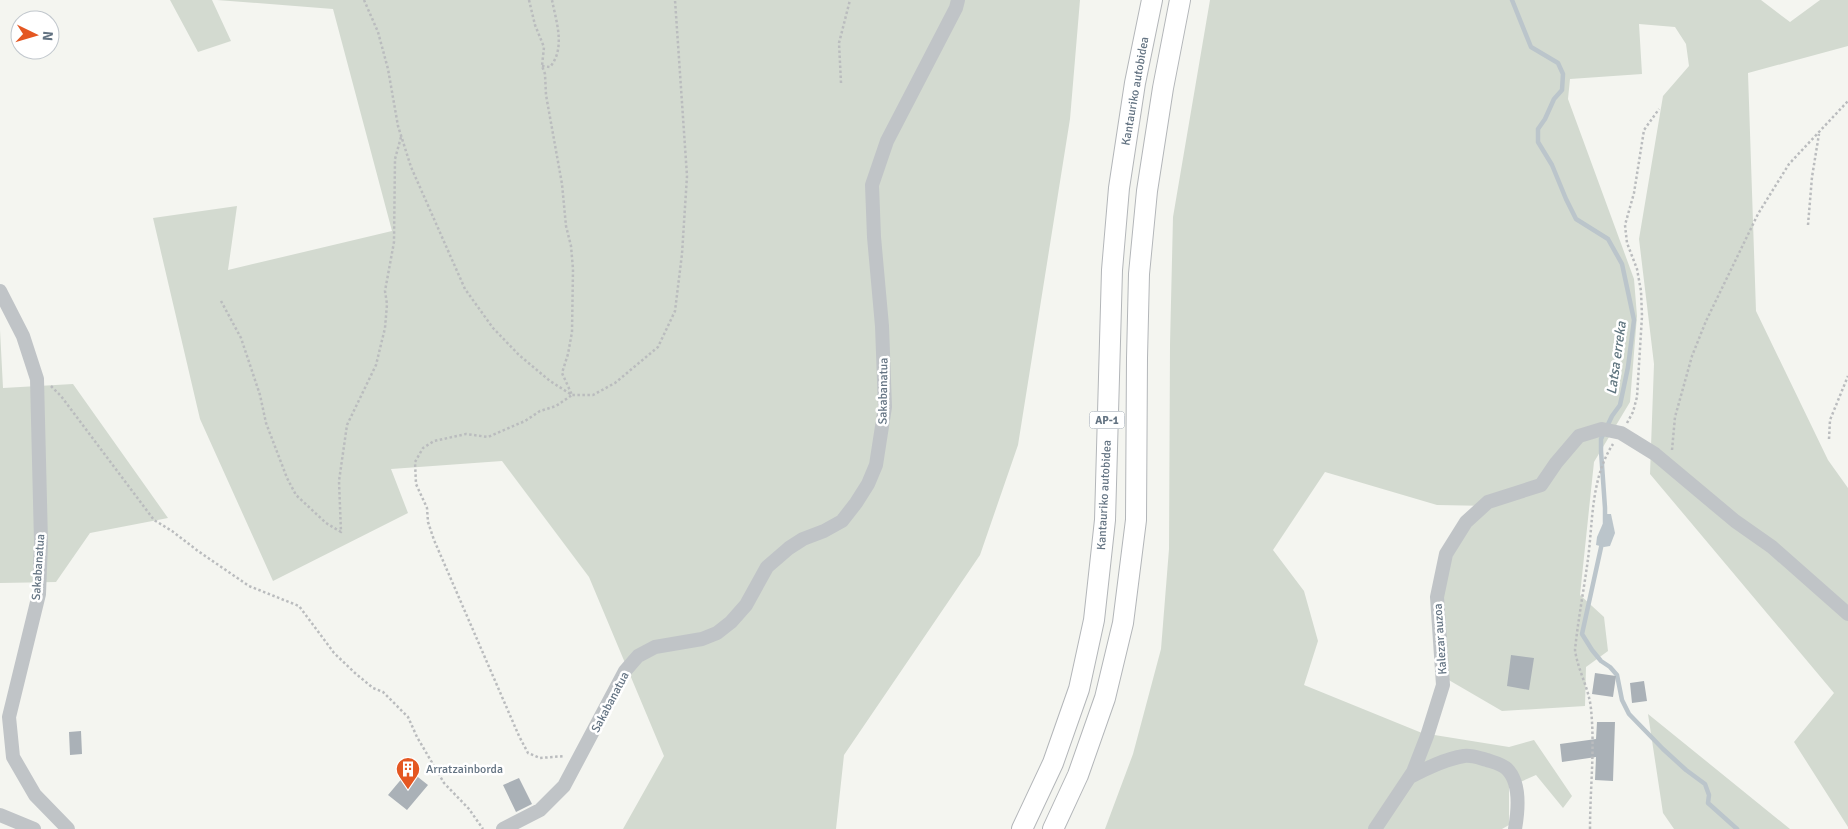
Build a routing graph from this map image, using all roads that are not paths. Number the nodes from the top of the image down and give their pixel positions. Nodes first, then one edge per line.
1 (958, 0) edge
2 (1152, 0) edge
3 (1180, 0) edge
4 (0, 291) edge
5 (1848, 614) edge
6 (1410, 776) junction
7 (0, 815) edge
8 (34, 829) edge
9 (68, 829) edge
10 (504, 829) edge
11 (1022, 829) edge
12 (1052, 829) edge
13 (1375, 829) edge
14 (1515, 829) edge

1 - 10 street, Sakabanatua
2 - 11 highway, Kantauriko autobidea / AP-1
3 - 12 highway
4 - 9 street, Sakabanatua
5 - 6 street, Kalezar auzoa
6 - 13 street, Kalezar auzoa
6 - 14 street
7 - 8 street

